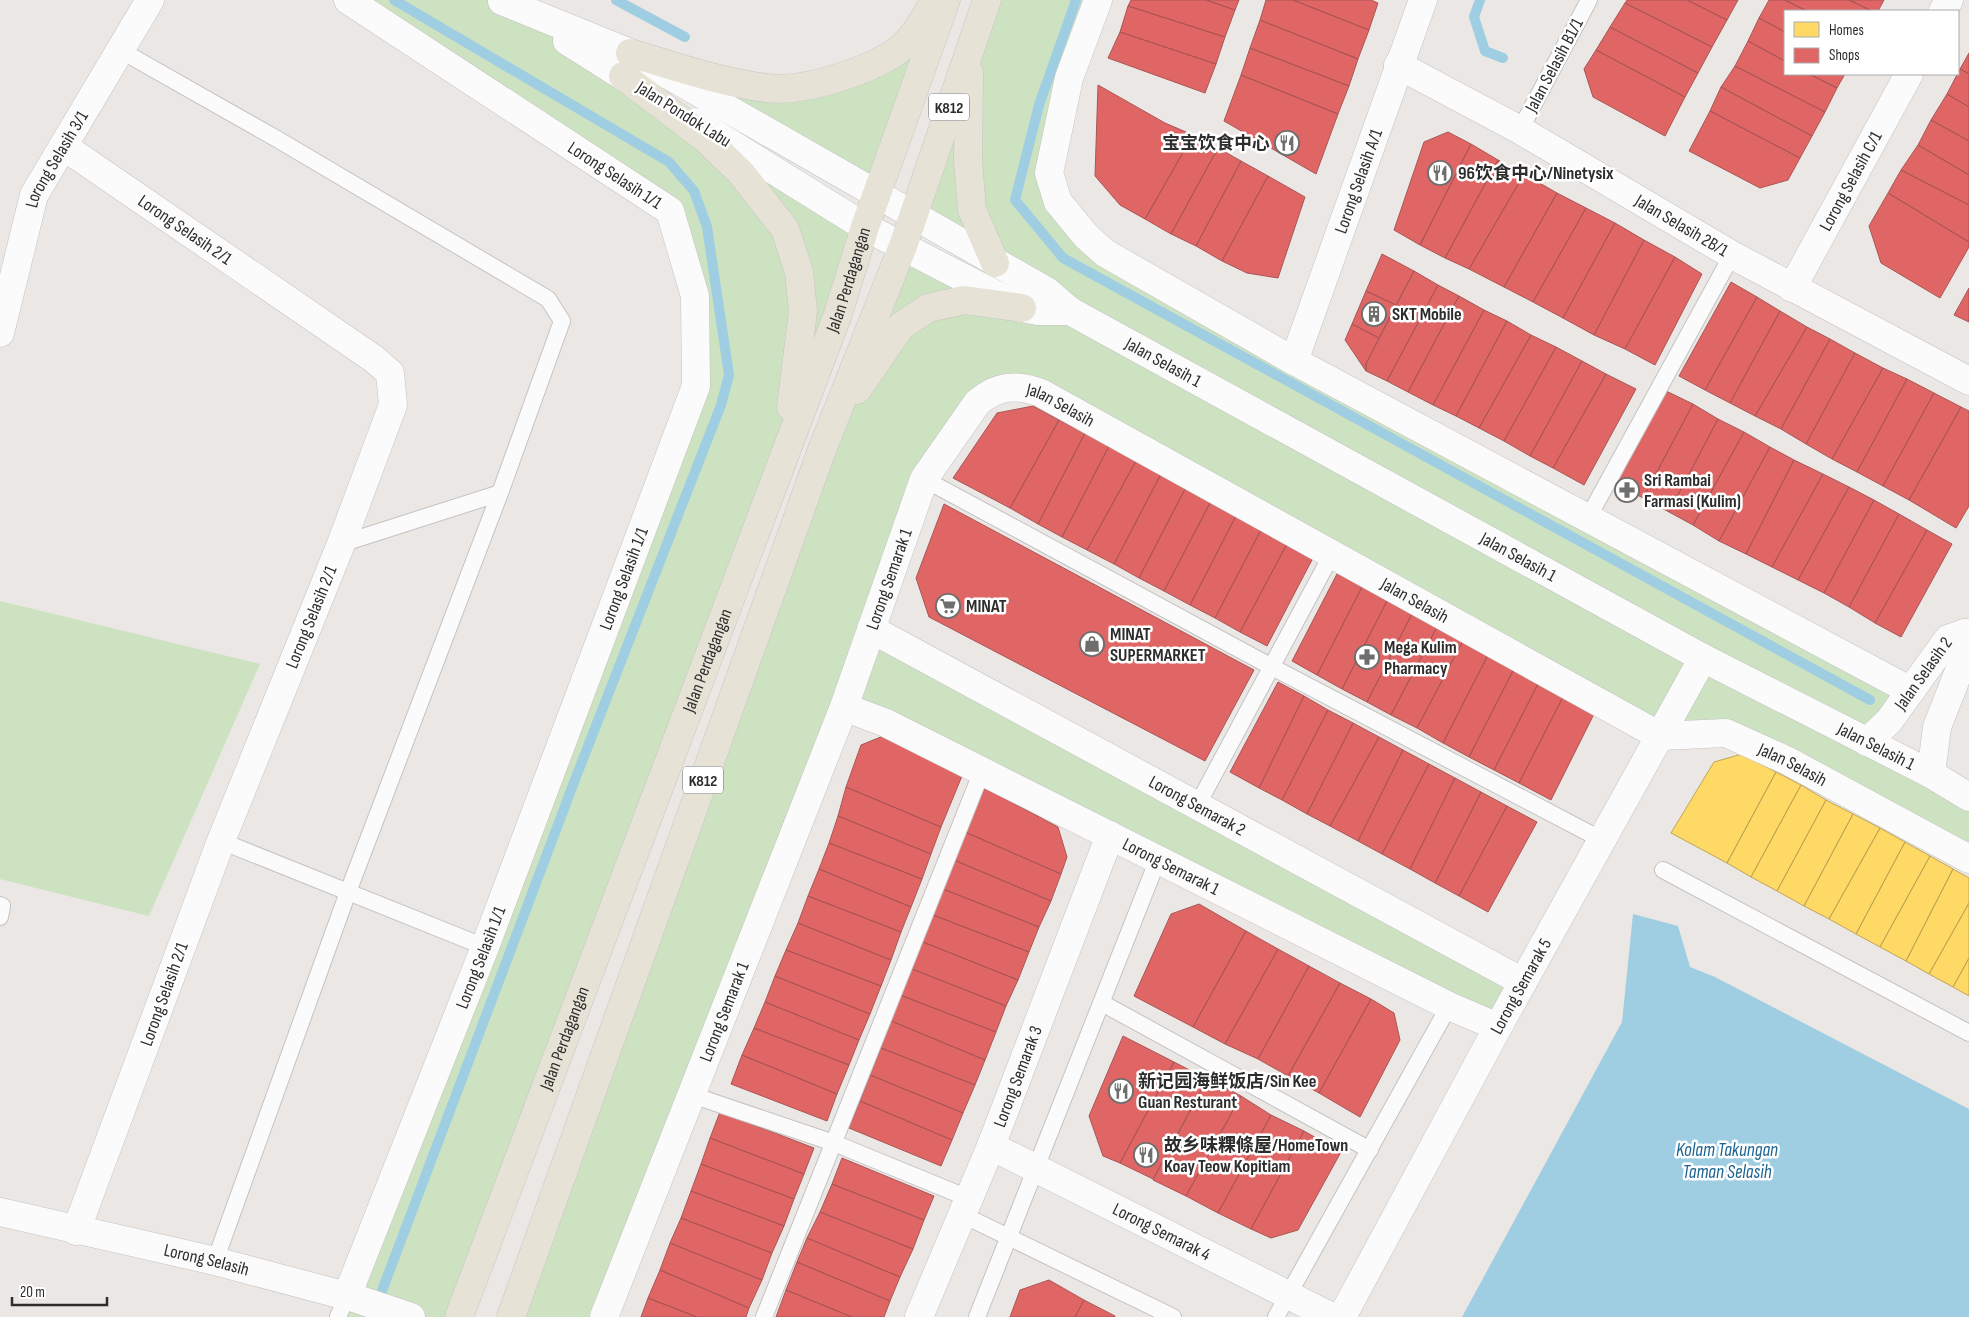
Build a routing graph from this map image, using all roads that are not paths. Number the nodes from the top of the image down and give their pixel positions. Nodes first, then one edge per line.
1 (150, 0) edge
2 (348, 0) edge
3 (501, 0) edge
4 (935, 0) edge
5 (946, 0) edge
6 (987, 0) edge
7 (1098, 0) edge
8 (1423, 0) edge
9 (1589, 0) edge
10 (970, 47) junction
11 (120, 50) junction
12 (626, 64) junction
13 (1398, 65) junction
14 (1908, 75) edge
15 (1520, 130) junction
16 (63, 146) junction
17 (877, 194) junction
18 (913, 214) junction
19 (865, 226) junction
20 (903, 246) junction
21 (1732, 255) junction
22 (995, 263) junction
23 (1792, 288) junction
24 (1022, 308) junction
25 (1070, 311) junction
26 (0, 333) edge
27 (1294, 361) junction
28 (1969, 381) edge
29 (829, 431) junction
30 (783, 458) junction
31 (924, 479) junction
32 (500, 493) junction
33 (1588, 518) junction
34 (341, 544) junction
35 (1332, 554) junction
36 (871, 629) junction
37 (1967, 629) edge
38 (1703, 658) junction
39 (1272, 667) junction
40 (1911, 691) junction
41 (844, 707) junction
42 (1660, 736) junction
43 (1867, 742) junction
44 (982, 771) junction
45 (1930, 774) junction
46 (1969, 797) edge
47 (1198, 804) junction
48 (1110, 835) junction
49 (1602, 840) junction
50 (221, 841) junction
51 (1969, 859) edge
52 (1158, 860) junction
53 (1663, 870) dead end
54 (348, 892) junction
55 (0, 905) edge
56 (0, 917) edge
57 (485, 946) junction
58 (1524, 982) junction
59 (1102, 1002) junction
60 (1449, 1006) junction
61 (1498, 1027) junction
62 (1969, 1033) edge
63 (692, 1095) junction
64 (834, 1143) junction
65 (991, 1146) junction
66 (1370, 1150) junction
67 (1036, 1168) junction
68 (965, 1206) junction
69 (0, 1212) edge
70 (76, 1231) junction
71 (1009, 1236) junction
72 (215, 1261) junction
73 (1282, 1306) edge
74 (342, 1307) edge
75 (411, 1317) edge
76 (459, 1317) edge
77 (511, 1317) edge
78 (604, 1317) edge
79 (764, 1317) edge
80 (919, 1317) edge
81 (977, 1317) edge
82 (1173, 1317) edge
83 (1332, 1317) edge
84 (1342, 1317) edge

1 - 11 street, Lorong Selasih 3/1
2 - 57 street, Lorong Selasih 1/1
3 - 12 street, Jalan Pondok Labu
4 - 12 main road
5 - 17 main road, Jalan Perdagangan / K812
6 - 10 main road, Jalan Perdagangan / K812
7 - 27 street
8 - 13 street, Lorong Selasih A/1
9 - 15 lane, Jalan Selasih B1/1
10 - 18 main road, Jalan Perdagangan / K812
10 - 22 main road
11 - 16 street, Lorong Selasih 3/1
11 - 32 lane
12 - 17 street, Jalan Pondok Labu
12 - 19 street, Jalan Pondok Labu
12 - 30 main road
13 - 15 street, Jalan Selasih 2B/1
13 - 27 street, Lorong Selasih A/1
14 - 23 street, Lorong Selasih C/1
15 - 21 street, Jalan Selasih 2B/1
16 - 26 street, Lorong Selasih 3/1
16 - 34 street, Lorong Selasih 2/1
17 - 18 street, Jalan Pondok Labu
17 - 19 main road, Jalan Perdagangan / K812
18 - 20 main road, Jalan Perdagangan / K812
18 - 22 street, Jalan Selasih 1
19 - 20 street, Jalan Pondok Labu
19 - 30 main road, Jalan Perdagangan / K812
20 - 24 street, Jalan Selasih 1
20 - 29 main road, Jalan Perdagangan / K812
21 - 23 street, Jalan Selasih 2B/1
21 - 33 lane
22 - 25 street, Jalan Selasih 1
23 - 28 street, Jalan Selasih 2B/1
24 - 25 street, Jalan Selasih 1
24 - 29 main road
25 - 38 street, Jalan Selasih 1
27 - 33 street
29 - 77 main road, Jalan Perdagangan / K812
30 - 76 main road, Jalan Perdagangan / K812
31 - 35 street, Jalan Selasih
31 - 36 street, Lorong Semarak 1
31 - 39 lane
32 - 34 lane
32 - 54 lane
33 - 40 street
34 - 50 street, Lorong Selasih 2/1
35 - 39 lane
35 - 42 street, Jalan Selasih
36 - 41 street, Lorong Semarak 1
36 - 47 street, Lorong Semarak 2
37 - 40 street, Jalan Selasih 2
37 - 45 street, Jalan Selasih 2
38 - 42 street, Lorong Semarak 5
38 - 43 street, Jalan Selasih 1
39 - 47 lane
39 - 49 lane
40 - 43 street, Jalan Selasih 2
41 - 44 street, Lorong Semarak 1
41 - 63 street, Lorong Semarak 1
42 - 49 street, Lorong Semarak 5
42 - 51 street, Jalan Selasih
43 - 45 street, Jalan Selasih 1
44 - 48 street, Lorong Semarak 1
44 - 64 lane
45 - 46 street, Jalan Selasih 1
47 - 58 street, Lorong Semarak 2
48 - 52 street, Lorong Semarak 1
48 - 65 street, Lorong Semarak 3
49 - 58 street, Lorong Semarak 5
50 - 54 lane
50 - 70 street, Lorong Selasih 2/1
52 - 59 lane
52 - 60 street, Lorong Semarak 1
53 - 62 lane
54 - 57 lane
54 - 72 lane
55 - 56 lane
57 - 74 street, Lorong Selasih 1/1
58 - 61 street, Lorong Semarak 5
59 - 66 lane
59 - 67 lane
60 - 61 street, Lorong Semarak 1
60 - 66 lane
61 - 84 street, Lorong Semarak 5
63 - 64 lane
63 - 78 street, Lorong Semarak 1
64 - 68 lane
64 - 79 lane
65 - 67 street, Lorong Semarak 4
65 - 68 street, Lorong Semarak 3
66 - 73 lane
67 - 71 lane
67 - 73 street, Lorong Semarak 4
68 - 71 lane
68 - 80 street, Lorong Semarak 3
69 - 70 street, Lorong Selasih
70 - 72 street, Lorong Selasih
71 - 81 lane
71 - 82 lane
72 - 74 street, Lorong Selasih
73 - 83 street, Lorong Semarak 4
74 - 75 street, Lorong Selasih

